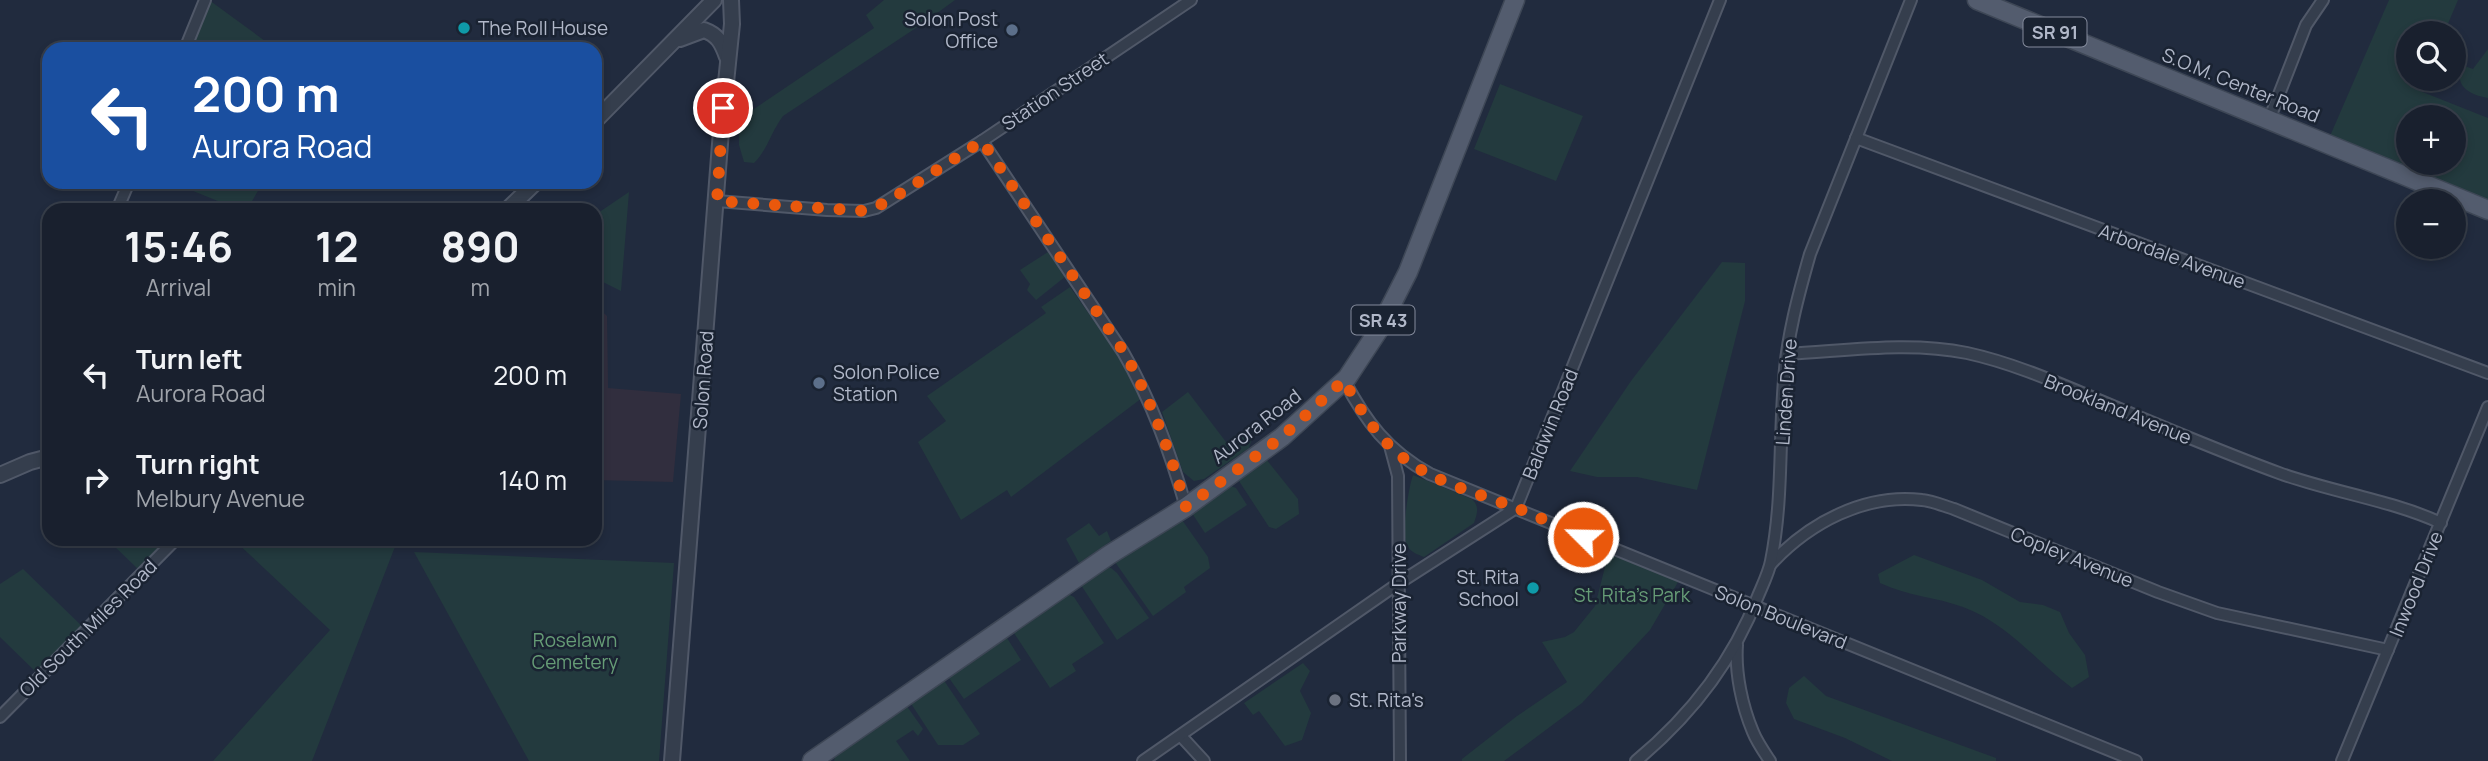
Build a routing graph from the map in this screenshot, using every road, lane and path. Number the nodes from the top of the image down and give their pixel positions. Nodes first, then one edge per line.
1 (205, 0) edge
2 (714, 0) edge
3 (731, 0) edge
4 (1191, 0) edge
5 (1515, 0) edge
6 (1720, 0) edge
7 (1912, 0) edge
8 (1977, 0) edge
9 (2323, 0) edge
10 (188, 42) edge
11 (667, 48) junction
12 (728, 61) junction
13 (602, 114) edge
14 (2269, 120) junction
15 (1856, 138) junction
16 (982, 141) junction
17 (529, 189) edge
18 (717, 201) junction
19 (515, 203) edge
20 (2488, 210) edge
21 (1787, 354) junction
22 (2488, 373) edge
23 (1344, 380) junction
24 (2488, 407) edge
25 (1390, 446) junction
26 (42, 459) edge
27 (0, 475) edge
28 (1186, 507) junction
29 (1516, 508) junction
30 (2441, 523) junction
31 (169, 546) edge
32 (1771, 564) junction
33 (1399, 583) junction
34 (1754, 606) junction
35 (1738, 640) junction
36 (2388, 650) junction
37 (0, 717) edge
38 (1181, 736) junction
39 (672, 761) edge
40 (812, 761) edge
41 (1143, 761) edge
42 (1204, 761) edge
43 (1400, 761) edge
44 (1636, 761) edge
45 (1770, 761) edge
46 (2136, 761) edge
47 (2342, 761) edge

1 - 10 street
2 - 11 street
3 - 12 street, Solon Road
4 - 16 street, Station Street
5 - 23 main road, Aurora Road / SR 43
6 - 29 street, Baldwin Road
7 - 15 street, Linden Drive
8 - 14 main road, S.O.M. Center Road / SR 91
9 - 14 street
11 - 12 street
11 - 13 street
12 - 18 street, Solon Road
14 - 20 main road, S.O.M. Center Road / SR 91
15 - 21 street, Linden Drive
15 - 22 street, Arbordale Avenue
16 - 18 street, Station Street
16 - 28 street
17 - 19 street
18 - 39 street, Solon Road
21 - 30 street, Brookland Avenue
21 - 32 street, Linden Drive
23 - 25 street, Solon Boulevard
23 - 28 main road, Aurora Road / SR 43
24 - 30 street, Inwood Drive
25 - 29 street, Solon Boulevard
25 - 33 street, Parkway Drive
26 - 27 street
28 - 40 main road, Aurora Road / SR 43
29 - 33 street
29 - 34 street, Solon Boulevard
30 - 36 street, Inwood Drive
31 - 37 street, Old South Miles Road
32 - 34 street, Linden Drive
32 - 36 street, Copley Avenue
33 - 38 street
33 - 43 street, Parkway Drive
34 - 35 street, Linden Drive
34 - 46 street, Solon Boulevard
35 - 44 street, Linden Drive
35 - 45 street
36 - 47 street, Inwood Drive
38 - 41 street
38 - 42 street

